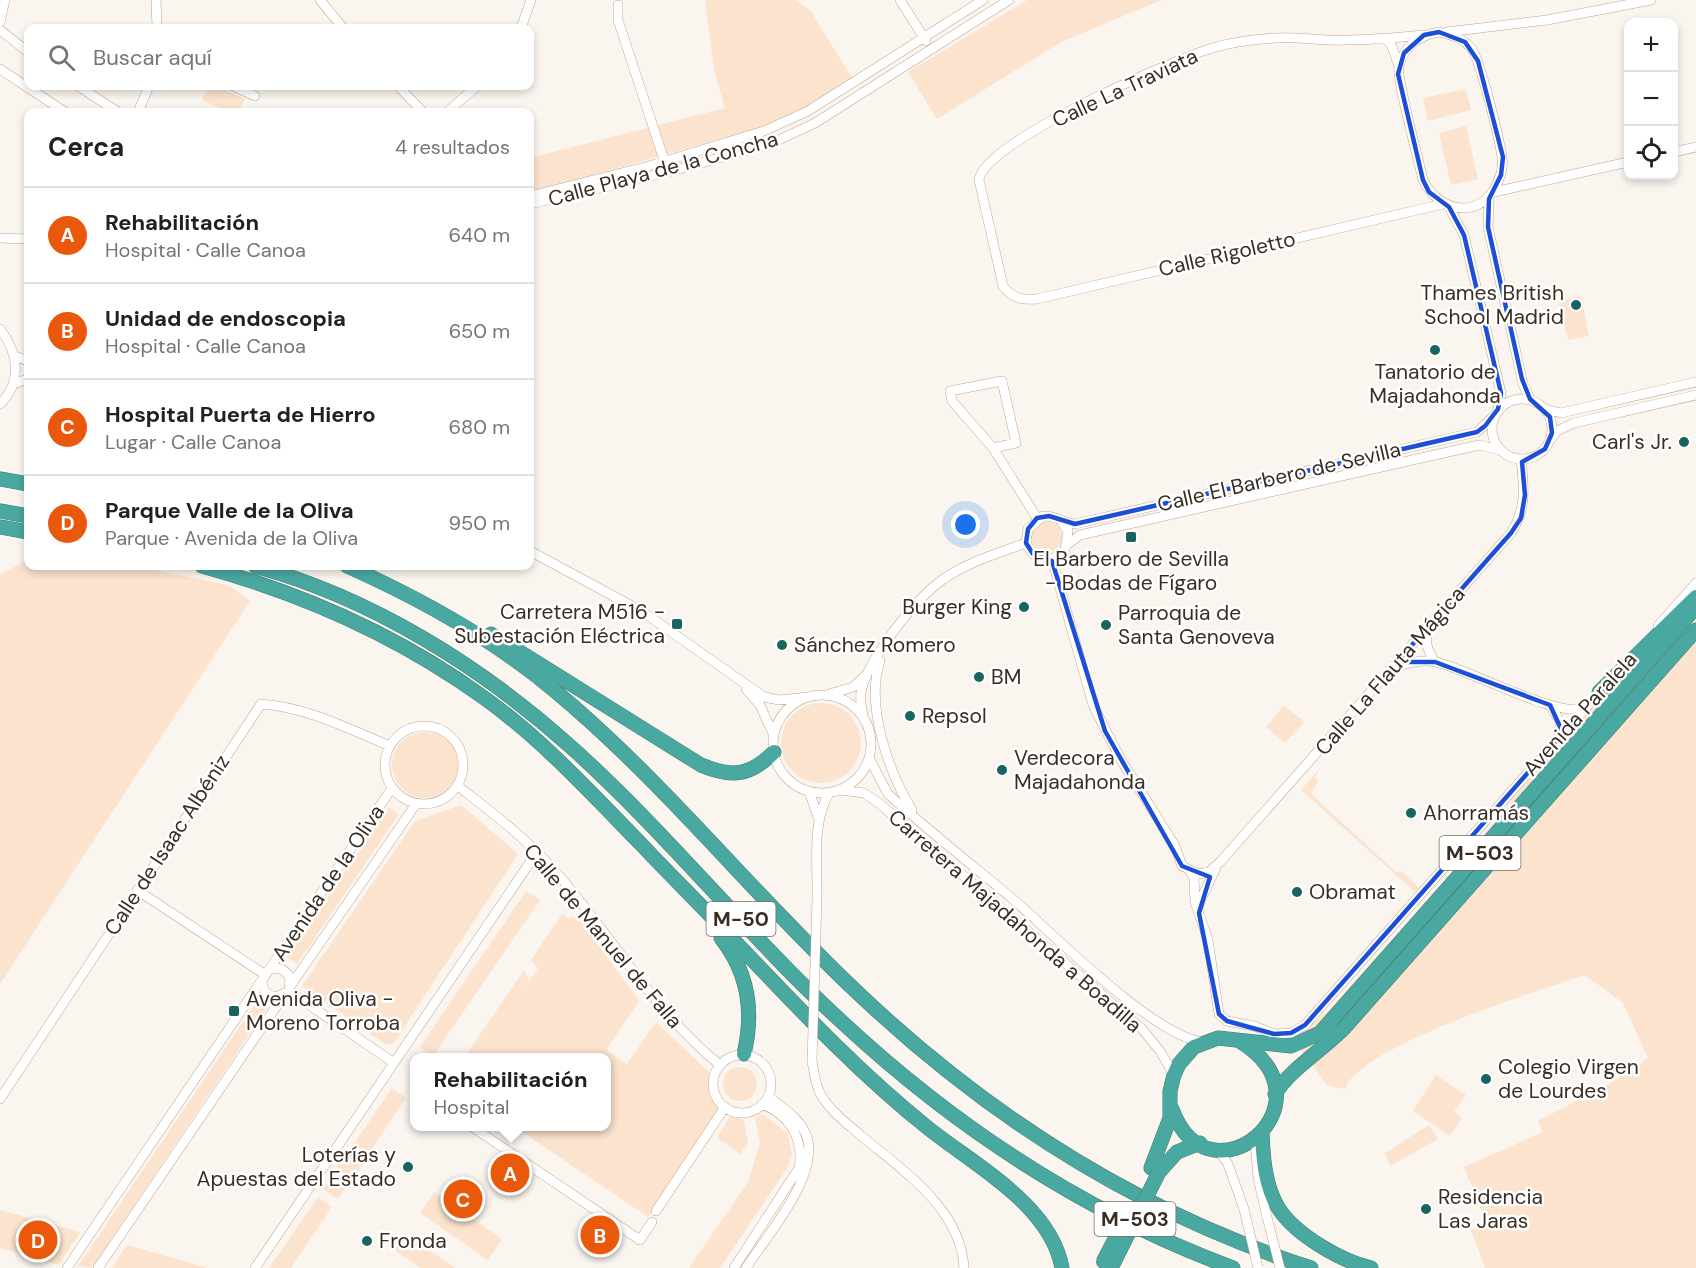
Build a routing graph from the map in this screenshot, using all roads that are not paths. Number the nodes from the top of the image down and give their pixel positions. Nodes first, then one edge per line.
1 (5, 0) edge
2 (156, 0) edge
3 (320, 0) edge
4 (531, 0) edge
5 (900, 0) edge
6 (983, 0) edge
7 (1010, 0) edge
8 (1652, 0) edge
9 (618, 5) dead end
10 (0, 22) edge
11 (157, 24) edge
12 (340, 24) edge
13 (522, 24) edge
14 (1484, 29) junction
15 (0, 30) edge
16 (1439, 32) junction
17 (1424, 34) junction
18 (924, 38) junction
19 (1384, 38) junction
20 (24, 49) edge
21 (932, 49) junction
22 (1472, 49) junction
23 (1399, 66) junction
24 (0, 69) edge
25 (24, 85) edge
26 (32, 90) edge
27 (84, 90) edge
28 (147, 90) edge
29 (242, 90) edge
30 (402, 90) edge
31 (472, 90) edge
32 (255, 96) dead end
33 (59, 108) edge
34 (112, 108) edge
35 (140, 108) edge
36 (419, 108) edge
37 (452, 108) edge
38 (1696, 147) edge
39 (1678, 151) edge
40 (664, 161) junction
41 (1624, 163) edge
42 (668, 172) junction
43 (1501, 175) junction
44 (1520, 186) junction
45 (1429, 192) junction
46 (534, 195) edge
47 (1491, 195) junction
48 (534, 203) edge
49 (1446, 205) junction
50 (1421, 209) junction
51 (0, 238) edge
52 (24, 239) edge
53 (1012, 296) joint
54 (0, 328) edge
55 (15, 356) junction
56 (24, 359) edge
57 (24, 380) edge
58 (1696, 382) edge
59 (13, 384) junction
60 (1696, 395) edge
61 (1530, 399) junction
62 (0, 404) edge
63 (1545, 410) junction
64 (1496, 413) junction
65 (1549, 441) junction
66 (993, 448) junction
67 (1500, 450) junction
68 (1521, 459) junction
69 (0, 479) edge
70 (24, 483) edge
71 (0, 511) edge
72 (24, 515) edge
73 (1037, 518) junction
74 (1060, 520) junction
75 (0, 527) edge
76 (24, 531) edge
77 (1026, 543) junction
78 (1068, 544) junction
79 (534, 553) edge
80 (1052, 559) junction
81 (217, 570) edge
82 (266, 570) edge
83 (356, 570) edge
84 (369, 570) edge
85 (1696, 583) edge
86 (1696, 597) edge
87 (1696, 607) edge
88 (1431, 624) junction
89 (1696, 630) edge
90 (886, 645) junction
91 (1435, 662) junction
92 (1393, 667) junction
93 (867, 674) junction
94 (736, 679) junction
95 (1599, 693) junction
96 (824, 695) junction
97 (808, 697) junction
98 (1550, 705) junction
99 (1586, 707) junction
100 (864, 720) junction
101 (774, 736) junction
102 (1556, 741) junction
103 (390, 746) junction
104 (774, 752) junction
105 (869, 758) junction
106 (458, 786) junction
107 (392, 788) junction
108 (809, 791) junction
109 (835, 791) junction
110 (416, 804) junction
111 (918, 819) junction
112 (819, 823) junction
113 (646, 850) junction
114 (537, 852) junction
115 (1217, 866) junction
116 (1191, 873) junction
117 (137, 890) junction
118 (1199, 913) junction
119 (265, 975) junction
120 (288, 990) junction
121 (1237, 1040) junction
122 (1202, 1042) junction
123 (744, 1054) junction
124 (394, 1063) junction
125 (720, 1065) junction
126 (1174, 1075) junction
127 (1275, 1094) junction
128 (768, 1096) junction
129 (0, 1099) edge
130 (762, 1104) junction
131 (1171, 1107) junction
132 (728, 1108) junction
133 (478, 1131) edge
134 (484, 1131) edge
135 (1259, 1136) junction
136 (1200, 1143) junction
137 (1218, 1150) junction
138 (1155, 1170) junction
139 (658, 1211) dead end
140 (651, 1222) dead end
141 (641, 1236) junction
142 (1106, 1266) edge
143 (67, 1268) edge
144 (98, 1268) edge
145 (255, 1268) edge
146 (734, 1268) edge
147 (746, 1268) edge
148 (964, 1268) edge
149 (1062, 1268) edge
150 (1233, 1268) edge
151 (1258, 1268) edge
152 (1280, 1268) edge
153 (1311, 1268) edge
154 (1371, 1268) edge

1 - 10 street
2 - 11 street
3 - 12 street
4 - 13 street
5 - 18 street
6 - 18 street, Calle Playa de la Concha
7 - 21 street, Calle Playa de la Concha
8 - 14 street
9 - 40 street
14 - 16 street
14 - 22 street
15 - 20 street
16 - 17 street, Calle La Traviata
16 - 22 street
17 - 19 street, Calle La Traviata
17 - 23 street
18 - 21 street
18 - 40 street, Calle Playa de la Concha
19 - 23 street
19 - 53 street, Calle La Traviata
21 - 42 street, Calle Playa de la Concha
22 - 43 street
23 - 45 street
24 - 25 street
26 - 33 street
27 - 34 street
28 - 35 street
29 - 32 street
30 - 36 street
31 - 37 street
38 - 39 street
40 - 42 street
40 - 46 street, Calle Playa de la Concha
41 - 44 street
42 - 48 street, Calle Playa de la Concha
43 - 44 street
43 - 47 street
44 - 47 street
45 - 49 street
45 - 50 street
47 - 49 street, Calle Rigoletto
47 - 61 street
49 - 50 street, Calle Rigoletto
49 - 64 street
50 - 53 street, Calle Rigoletto
51 - 52 street
54 - 55 street
55 - 56 street
55 - 59 street
57 - 59 street
58 - 63 street
59 - 62 street
60 - 65 street
61 - 63 street
61 - 64 street
63 - 65 street
64 - 67 street
64 - 74 street, Calle El Barbero de Sevilla
65 - 68 street
66 - 66 street
66 - 73 street
67 - 68 street
67 - 78 street, Calle El Barbero de Sevilla
68 - 88 street, Calle La Flauta Mágica
69 - 70 highway
71 - 72 highway
73 - 74 street
73 - 77 street
74 - 78 street
75 - 76 highway
77 - 80 street
77 - 90 street
78 - 80 street
79 - 94 street
80 - 116 street
81 - 113 highway
82 - 150 highway, M-50
83 - 153 highway, M-50
84 - 104 highway
85 - 95 street, Avenida Paralela
86 - 95 highway
87 - 121 highway, M-503
88 - 91 street
88 - 92 street, Calle La Flauta Mágica
89 - 127 highway, M-503
90 - 93 street
90 - 111 street
91 - 92 street
91 - 98 street
92 - 115 street, Calle La Flauta Mágica
93 - 96 street
93 - 100 street
94 - 97 street
94 - 101 street
95 - 99 street, Avenida Paralela
96 - 97 street
96 - 100 street
97 - 101 street
98 - 99 street
98 - 102 street
99 - 102 street, Avenida Paralela
100 - 105 street
101 - 104 street
102 - 118 street, Avenida Paralela
103 - 106 street
103 - 107 street, Avenida de la Oliva
103 - 117 street, Calle de Isaac Albéniz
104 - 108 street
105 - 109 street
105 - 111 street, Carretera Majadahonda a Boadilla
106 - 110 street
106 - 114 street, Calle de Manuel de Falla
107 - 110 street
107 - 119 street, Avenida de la Oliva
108 - 109 street
108 - 112 street
109 - 112 street
109 - 126 street, Carretera Majadahonda a Boadilla
110 - 120 street, Avenida de la Oliva
111 - 122 street, Carretera Majadahonda a Boadilla
112 - 148 street, bridge
113 - 123 highway
113 - 149 highway
114 - 124 street
114 - 125 street, Calle de Manuel de Falla
115 - 116 street
115 - 118 street, Calle La Flauta Mágica
116 - 118 street
117 - 119 street
117 - 129 street, Calle de Isaac Albéniz
119 - 120 street
119 - 120 street
119 - 143 street, Avenida de la Oliva
120 - 124 street
120 - 144 street, Avenida de la Oliva
121 - 122 highway, M-503
121 - 127 highway
122 - 126 highway, M-503
123 - 125 street
123 - 128 street
124 - 145 street
125 - 132 street
126 - 131 highway, M-503
127 - 135 highway, M-503
128 - 130 street
128 - 147 street
130 - 132 street
130 - 146 street
131 - 136 highway
131 - 138 highway, M-503
132 - 139 street
133 - 141 street
134 - 141 street
135 - 137 highway
135 - 152 street, bridge
135 - 154 highway
136 - 137 highway
136 - 138 highway, M-503
137 - 151 street, bridge
138 - 142 highway, M-503, bridge
140 - 141 street

